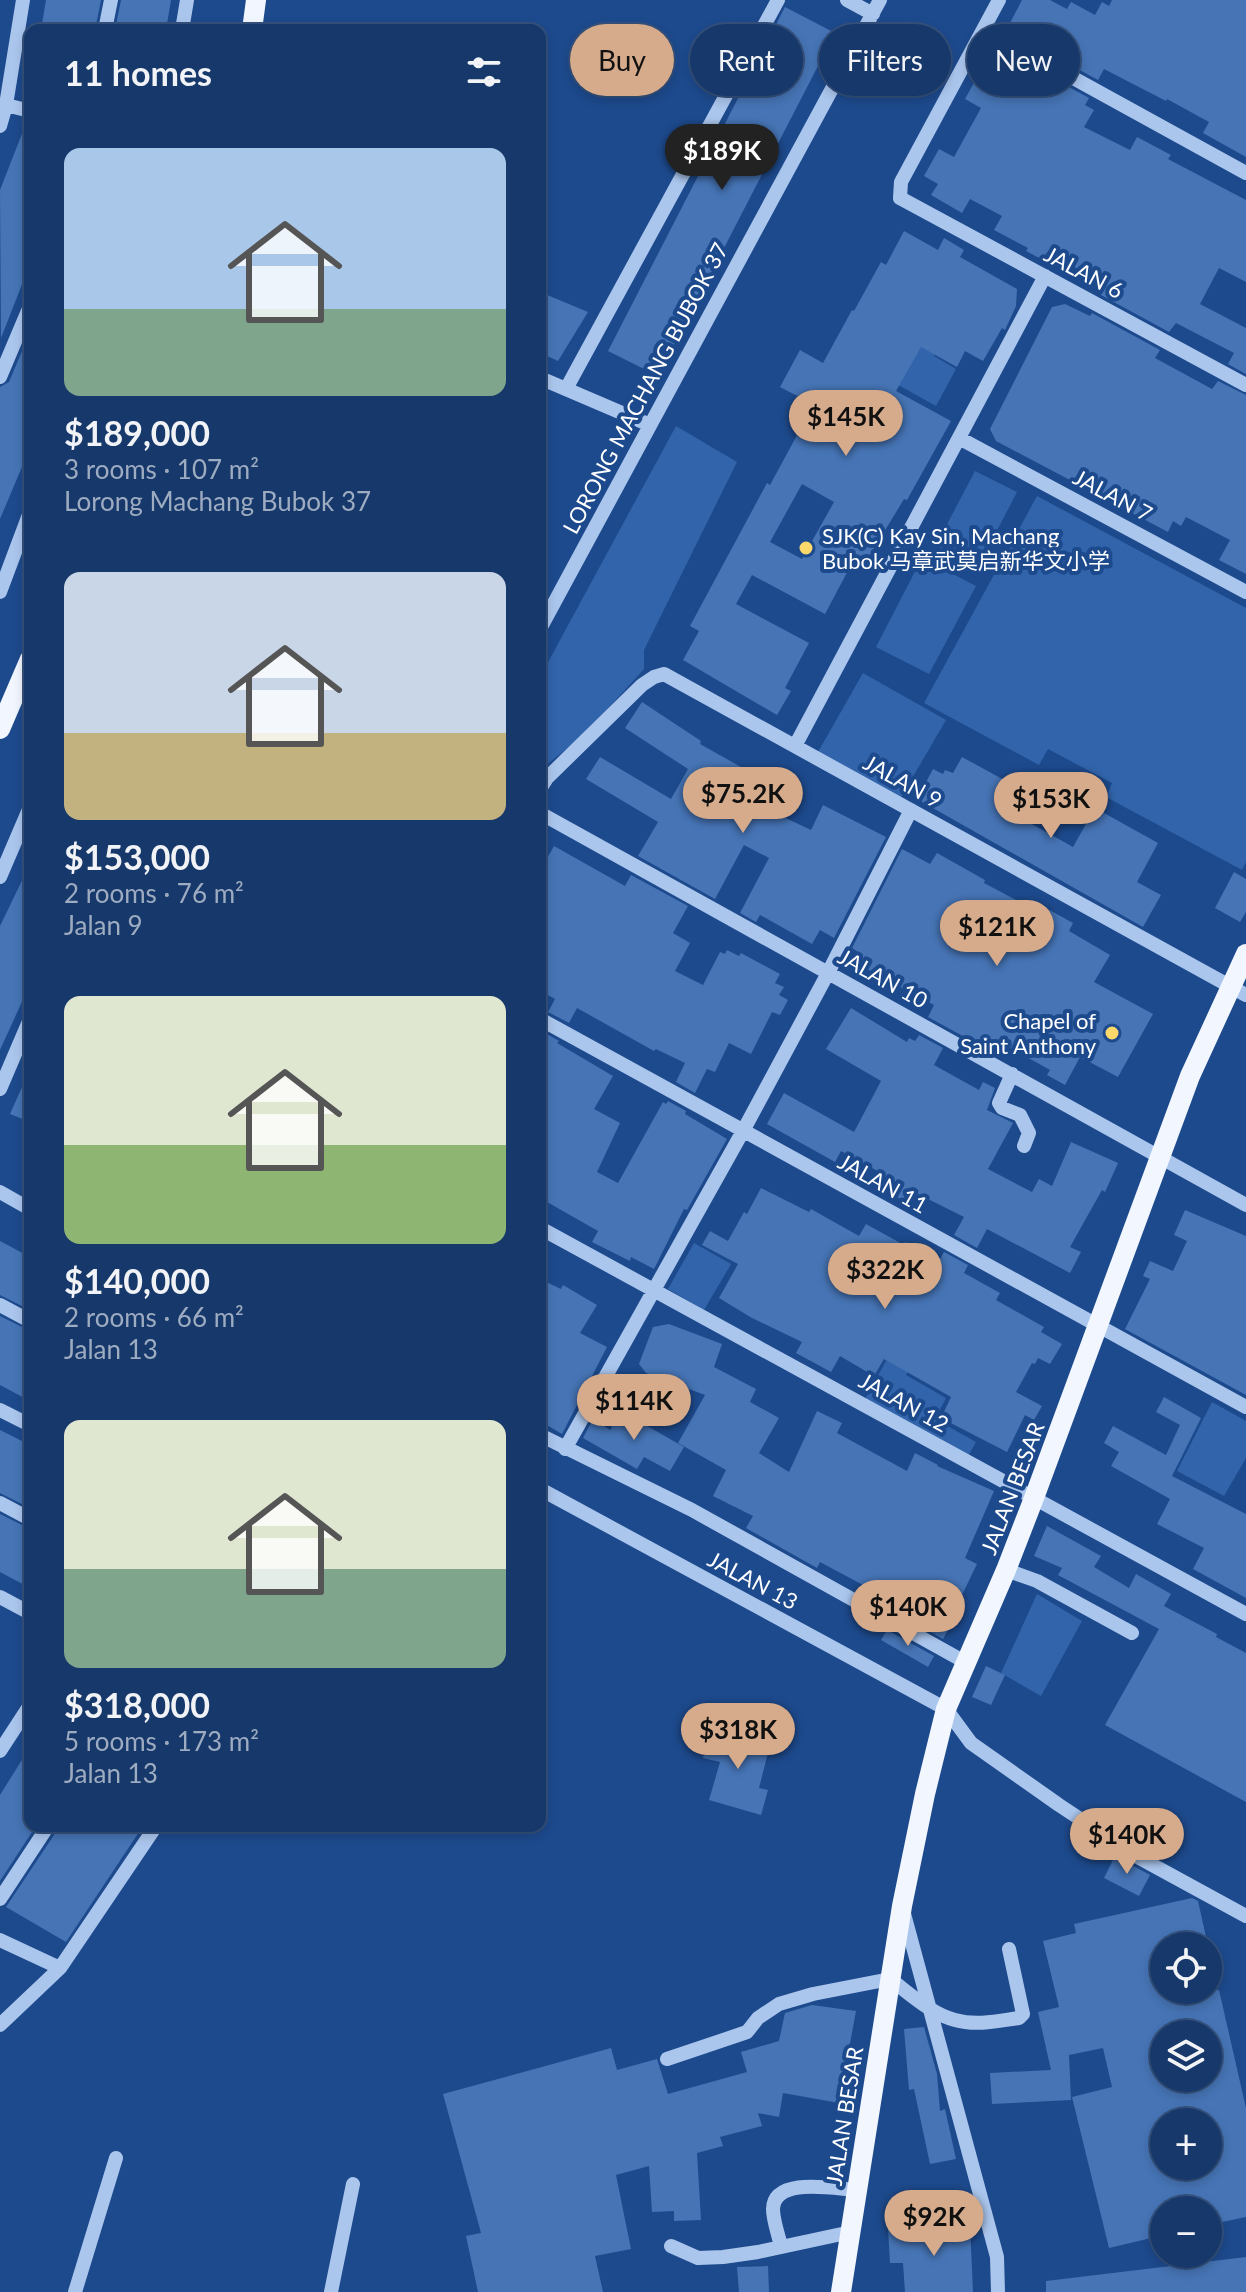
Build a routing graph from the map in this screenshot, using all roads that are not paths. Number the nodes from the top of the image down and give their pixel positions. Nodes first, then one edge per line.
1 (23, 0) edge
2 (111, 0) edge
3 (187, 0) edge
4 (256, 0) edge
5 (778, 0) edge
6 (847, 0) edge
7 (999, 0) edge
8 (876, 7) edge
9 (106, 24) edge
10 (183, 24) edge
11 (253, 24) edge
12 (987, 24) edge
13 (967, 60) edge
14 (1080, 82) edge
15 (6, 105) junction
16 (24, 110) edge
17 (0, 126) edge
18 (1246, 173) edge
19 (1045, 276) junction
20 (24, 333) edge
21 (0, 377) edge
22 (546, 381) edge
23 (1246, 385) edge
24 (566, 389) junction
25 (650, 425) junction
26 (959, 438) junction
27 (24, 528) edge
28 (0, 592) edge
29 (1246, 592) edge
30 (546, 618) edge
31 (24, 673) edge
32 (0, 729) edge
33 (795, 746) junction
34 (546, 780) edge
35 (911, 810) junction
36 (546, 816) edge
37 (24, 826) edge
38 (0, 877) edge
39 (1246, 954) edge
40 (828, 973) junction
41 (1238, 990) edge
42 (546, 1022) edge
43 (24, 1033) edge
44 (1012, 1074) junction
45 (0, 1089) edge
46 (743, 1131) junction
47 (1024, 1146) dead end
48 (1160, 1157) junction
49 (0, 1192) edge
50 (1246, 1205) edge
51 (24, 1206) edge
52 (546, 1231) edge
53 (654, 1290) junction
54 (0, 1305) edge
55 (24, 1318) edge
56 (1098, 1326) junction
57 (606, 1376) junction
58 (1246, 1407) edge
59 (0, 1410) edge
60 (672, 1417) dead end
61 (24, 1422) edge
62 (546, 1438) edge
63 (565, 1449) junction
64 (546, 1492) edge
65 (1034, 1498) junction
66 (0, 1503) edge
67 (24, 1516) edge
68 (1006, 1570) junction
69 (0, 1597) edge
70 (24, 1610) edge
71 (1246, 1614) edge
72 (1132, 1633) dead end
73 (965, 1662) junction
74 (946, 1709) junction
75 (24, 1714) edge
76 (0, 1751) edge
77 (44, 1832) edge
78 (152, 1832) edge
79 (0, 1899) edge
80 (902, 1906) junction
81 (1246, 1916) edge
82 (0, 1940) edge
83 (1009, 1949) dead end
84 (60, 1968) junction
85 (890, 1979) junction
86 (930, 2008) junction
87 (0, 2025) edge
88 (667, 2059) dead end
89 (116, 2158) dead end
90 (353, 2184) dead end
91 (857, 2190) junction
92 (851, 2232) junction
93 (671, 2246) dead end
94 (781, 2247) junction
95 (75, 2292) edge
96 (331, 2292) edge
97 (841, 2292) edge
98 (998, 2292) edge

1 - 15 street
2 - 9 street
3 - 10 street
4 - 11 main road
5 - 24 street
6 - 8 street
7 - 12 street
8 - 25 street, LORONG MACHANG BUBOK 37
13 - 19 street, JALAN 6
14 - 18 street
15 - 16 street
15 - 17 street
19 - 23 street, JALAN 6
19 - 26 street
20 - 21 street
22 - 24 street
24 - 25 street
25 - 30 street, LORONG MACHANG BUBOK 37
26 - 29 street, JALAN 7
26 - 33 street
27 - 28 street
31 - 32 main road
33 - 34 street, JALAN 9
33 - 35 street, JALAN 9
35 - 40 street
35 - 41 street, JALAN 9
36 - 40 street, JALAN 10
37 - 38 street
39 - 41 main road, JALAN BESAR
40 - 44 street, JALAN 10
40 - 46 street
41 - 48 main road, JALAN BESAR
42 - 46 street, JALAN 11
43 - 45 street
44 - 47 street
44 - 48 street, JALAN 10
46 - 53 street
46 - 56 street, JALAN 11
48 - 50 street, JALAN 10
48 - 56 main road, JALAN BESAR
49 - 51 street
52 - 53 street, JALAN 12
53 - 57 street
53 - 65 street, JALAN 12
54 - 55 street
56 - 58 street, JALAN 11
56 - 65 main road, JALAN BESAR
57 - 60 street
57 - 63 street
59 - 61 street
62 - 63 street
63 - 73 street
64 - 74 street, JALAN 13
65 - 68 main road, JALAN BESAR
65 - 71 street, JALAN 12
66 - 67 street
68 - 72 street
68 - 73 main road, JALAN BESAR
69 - 70 street
73 - 74 main road, JALAN BESAR
74 - 80 main road, JALAN BESAR
74 - 81 street
75 - 76 street
77 - 79 street
78 - 84 street
80 - 85 main road, JALAN BESAR
80 - 86 street
82 - 84 street
83 - 86 street
84 - 87 street
85 - 86 street
85 - 88 street
85 - 91 main road, JALAN BESAR
86 - 98 street
89 - 95 street
90 - 96 street
91 - 92 main road, JALAN BESAR
91 - 94 street
92 - 94 street
92 - 97 main road, JALAN BESAR
93 - 94 street

